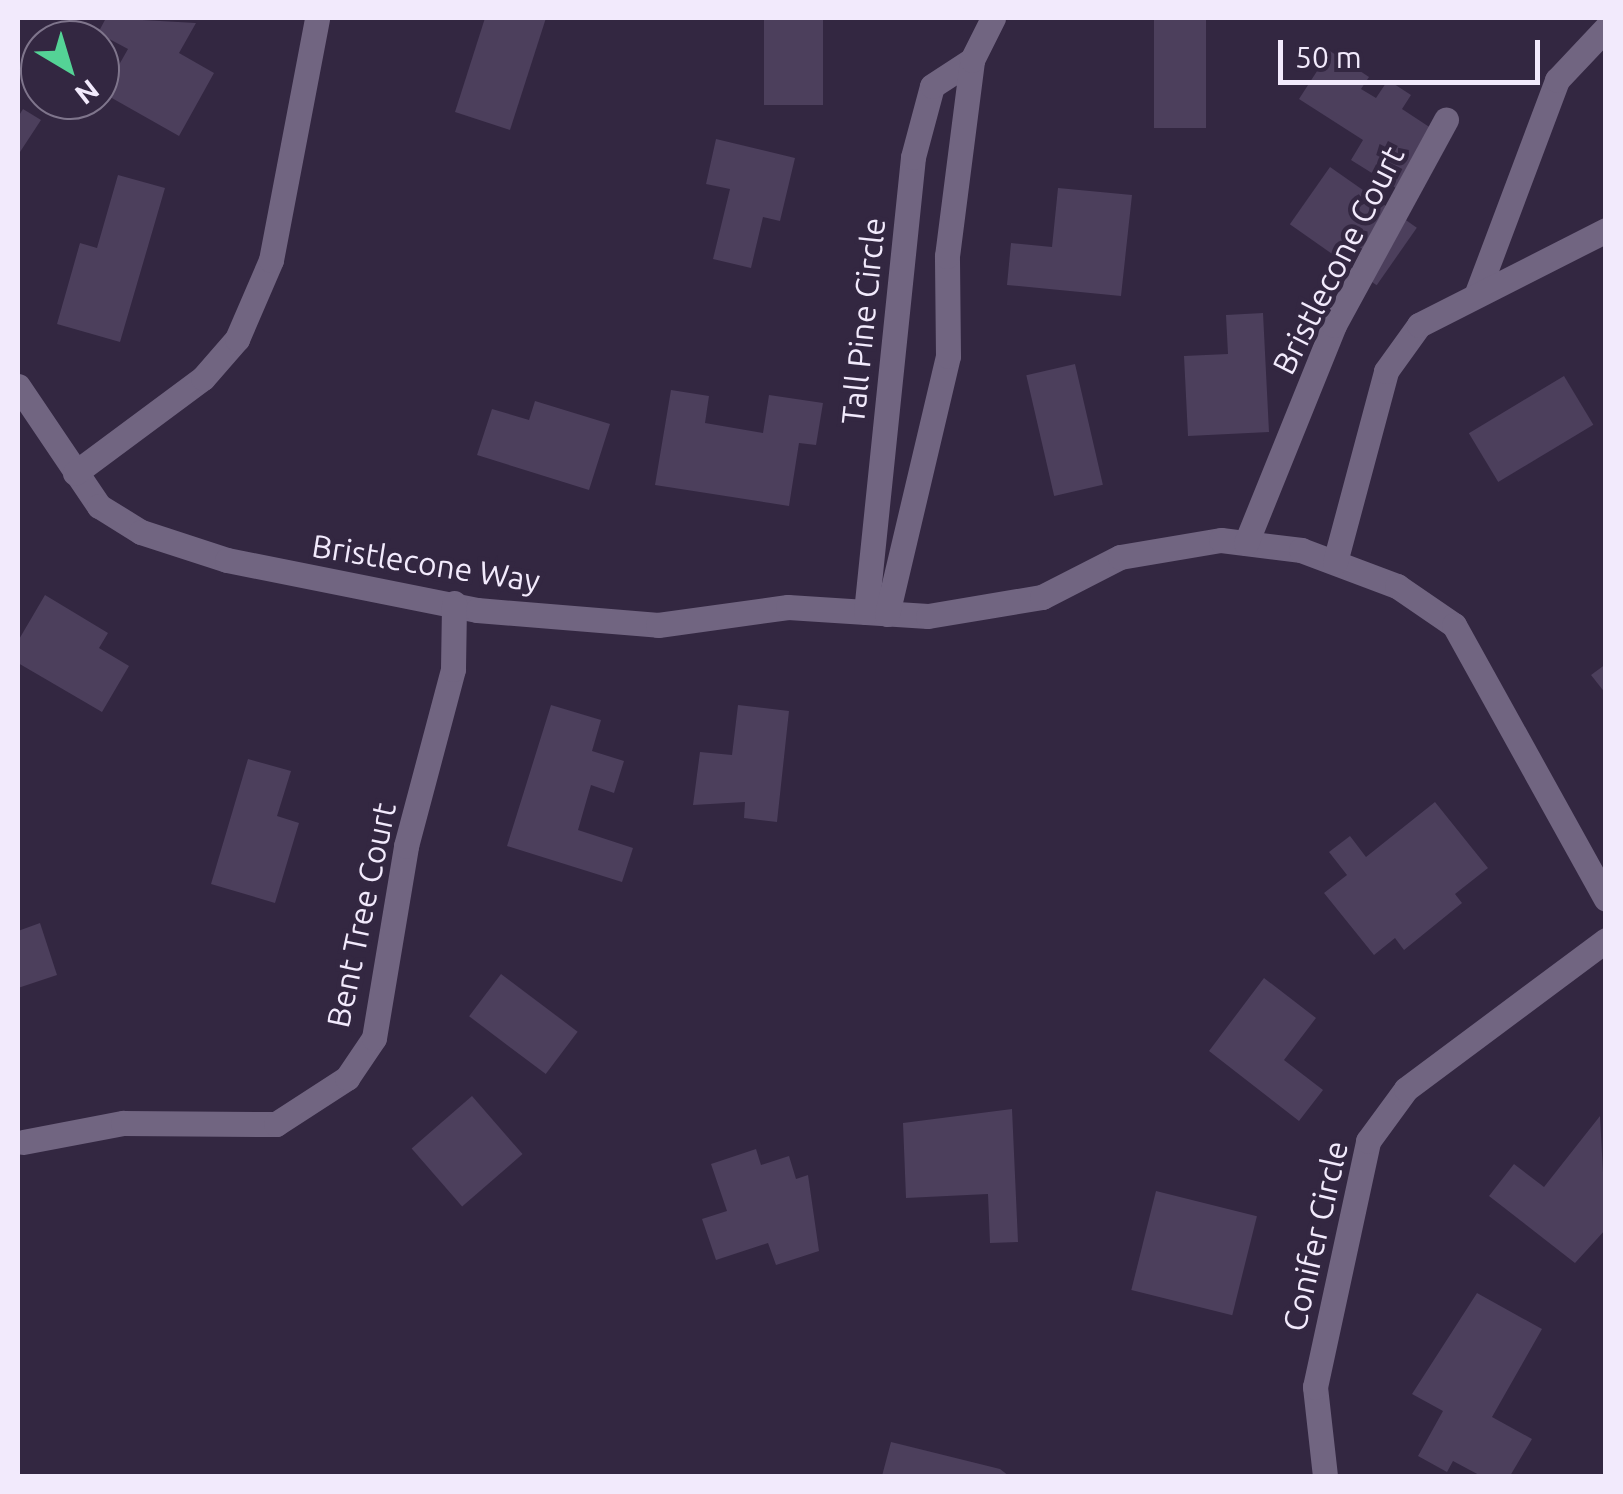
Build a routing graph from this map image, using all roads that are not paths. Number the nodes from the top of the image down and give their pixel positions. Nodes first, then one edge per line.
1 (316, 18) edge
2 (993, 18) edge
3 (1606, 28) edge
4 (972, 60) junction
5 (1446, 120) dead end
6 (1606, 230) edge
7 (1477, 293) junction
8 (18, 386) edge
9 (74, 474) junction
10 (1246, 543) junction
11 (1334, 562) junction
12 (454, 604) junction
13 (876, 613) junction
14 (1606, 898) edge
15 (1606, 940) edge
16 (22, 1142) dead end
17 (1326, 1476) edge

1 - 9 street
2 - 4 street, Tall Pine Circle
3 - 7 street
4 - 13 street, Tall Pine Circle
4 - 13 street, Tall Pine Circle
5 - 10 street, Bristlecone Court
6 - 7 street
7 - 11 street
8 - 9 street, Bristlecone Way
9 - 12 street, Bristlecone Way
10 - 11 street, Bristlecone Way
10 - 13 street, Bristlecone Way
11 - 14 street, Bristlecone Way
12 - 13 street, Bristlecone Way
12 - 16 street, Bent Tree Court
15 - 17 street, Conifer Circle

